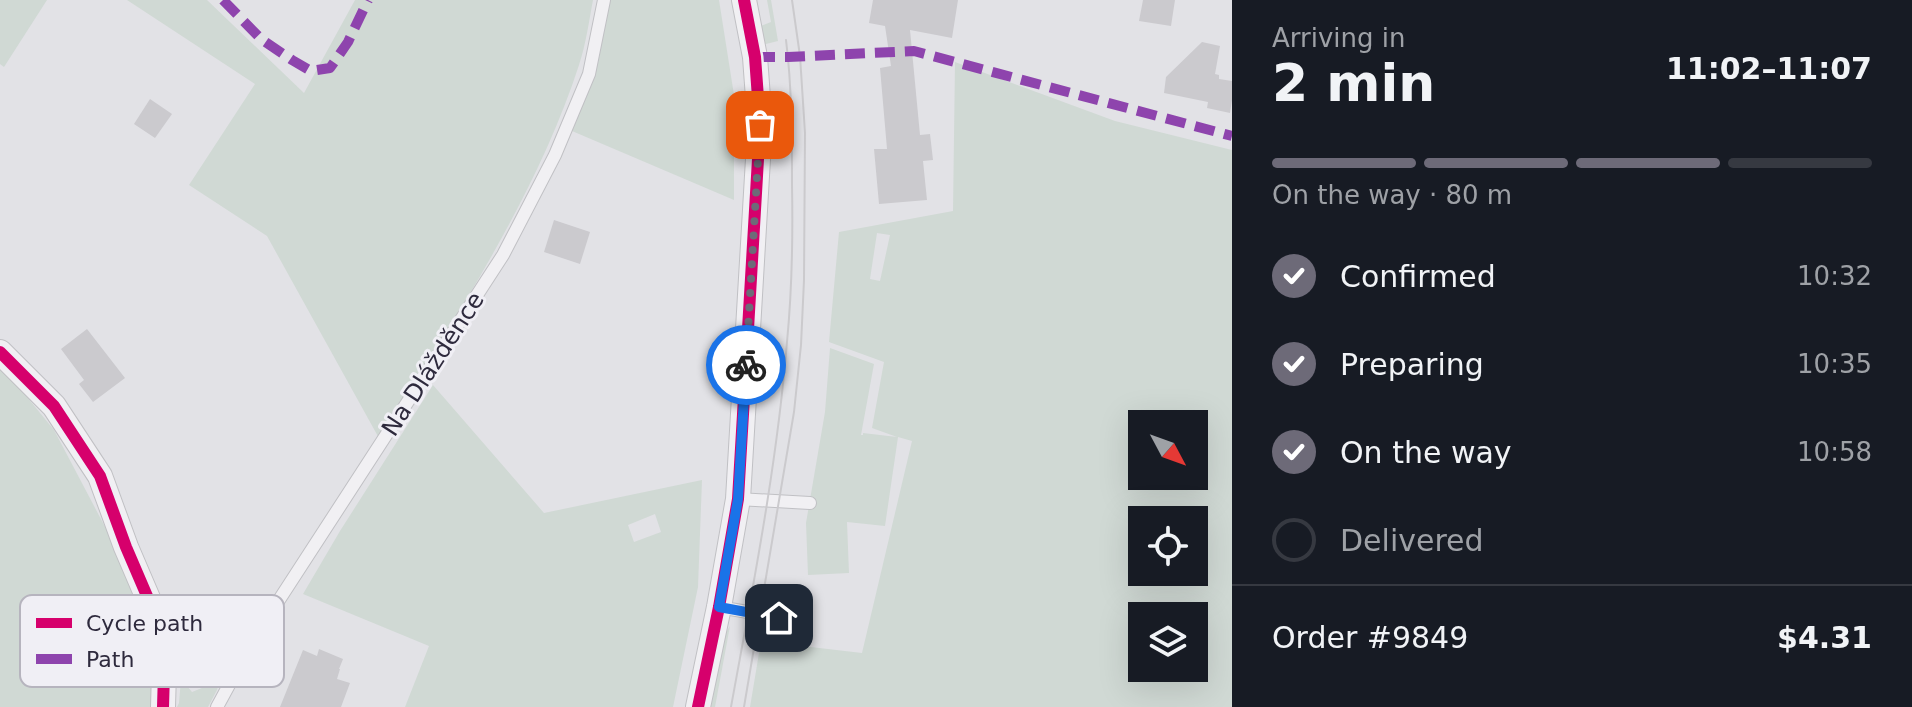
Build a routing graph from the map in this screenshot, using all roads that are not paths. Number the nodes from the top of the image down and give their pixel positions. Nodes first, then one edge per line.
1 (604, 0) edge
2 (744, 0) edge
3 (0, 352) edge
4 (738, 499) junction
5 (810, 503) dead end
6 (147, 595) edge
7 (282, 595) edge
8 (719, 607) junction
9 (798, 621) dead end
10 (164, 687) edge
11 (228, 687) edge
12 (163, 707) edge
13 (217, 707) edge
14 (698, 707) edge

1 - 7 lane, Na Dlážděnce
2 - 4 street
3 - 6 street
4 - 5 lane
4 - 8 street
8 - 9 lane
8 - 14 street
10 - 12 street
11 - 13 lane, Na Dlážděnce

